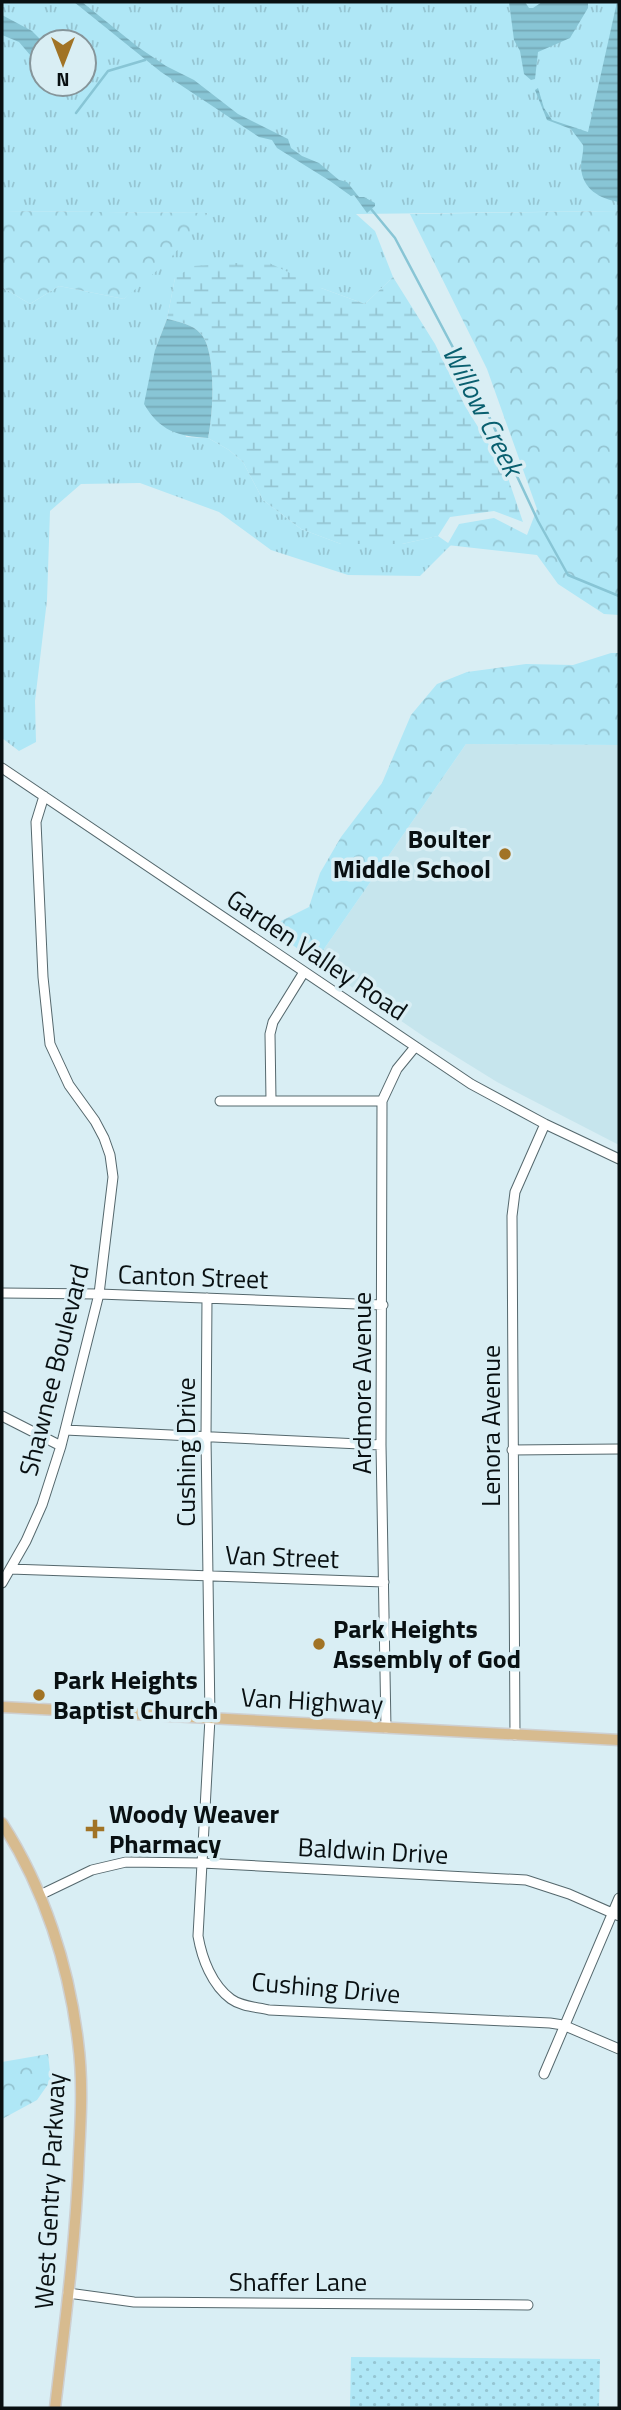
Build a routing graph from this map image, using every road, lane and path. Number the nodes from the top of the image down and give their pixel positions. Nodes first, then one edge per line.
1 (2, 768) edge
2 (44, 796) junction
3 (304, 972) junction
4 (415, 1047) junction
5 (271, 1100) junction
6 (220, 1101) dead end
7 (382, 1101) junction
8 (545, 1124) junction
9 (619, 1159) edge
10 (2, 1293) edge
11 (99, 1294) junction
12 (207, 1298) junction
13 (383, 1304) junction
14 (2, 1416) edge
15 (65, 1430) junction
16 (206, 1437) junction
17 (382, 1445) junction
18 (61, 1446) junction
19 (619, 1449) edge
20 (512, 1450) junction
21 (10, 1569) junction
22 (208, 1575) junction
23 (384, 1582) junction
24 (2, 1583) edge
25 (2, 1707) edge
26 (209, 1718) junction
27 (386, 1728) junction
28 (515, 1735) junction
29 (619, 1740) edge
30 (2, 1823) edge
31 (202, 1863) junction
32 (40, 1895) junction
33 (619, 1898) edge
34 (616, 1915) edge
35 (563, 2025) junction
36 (619, 2049) edge
37 (544, 2074) dead end
38 (68, 2293) junction
39 (528, 2305) dead end
40 (55, 2408) edge

1 - 2 street, Garden Valley Road
2 - 3 street, Garden Valley Road
2 - 11 street, Shawnee Boulevard
3 - 4 street, Garden Valley Road
3 - 5 street
4 - 7 street, Ardmore Avenue
4 - 8 street, Garden Valley Road
5 - 6 street
5 - 7 street
7 - 13 street, Ardmore Avenue
8 - 9 street, Garden Valley Road
8 - 20 street, Lenora Avenue
10 - 11 street, Canton Street
11 - 12 street, Canton Street
11 - 15 street, Shawnee Boulevard
12 - 13 street, Canton Street
12 - 16 street, Cushing Drive
13 - 17 street, Ardmore Avenue
14 - 18 street
15 - 16 street
15 - 18 street, Shawnee Boulevard
16 - 17 street
16 - 22 street, Cushing Drive
17 - 23 street, Ardmore Avenue
18 - 21 street, Shawnee Boulevard
19 - 20 street
20 - 28 street, Lenora Avenue
21 - 22 street, Van Street
21 - 24 street, Shawnee Boulevard
22 - 23 street, Van Street
22 - 26 street, Cushing Drive
23 - 27 street, Ardmore Avenue
25 - 26 main road, Van Highway
26 - 27 main road, Van Highway
26 - 31 street, Cushing Drive
27 - 28 main road, Van Highway
28 - 29 main road, Van Highway
30 - 32 main road, West Gentry Parkway
31 - 32 street, Baldwin Drive
31 - 34 street, Baldwin Drive
31 - 35 street, Cushing Drive
32 - 38 main road, West Gentry Parkway
33 - 34 street
34 - 35 street
35 - 36 street, Cushing Drive
35 - 37 street
38 - 39 street, Shaffer Lane
38 - 40 main road, West Gentry Parkway

